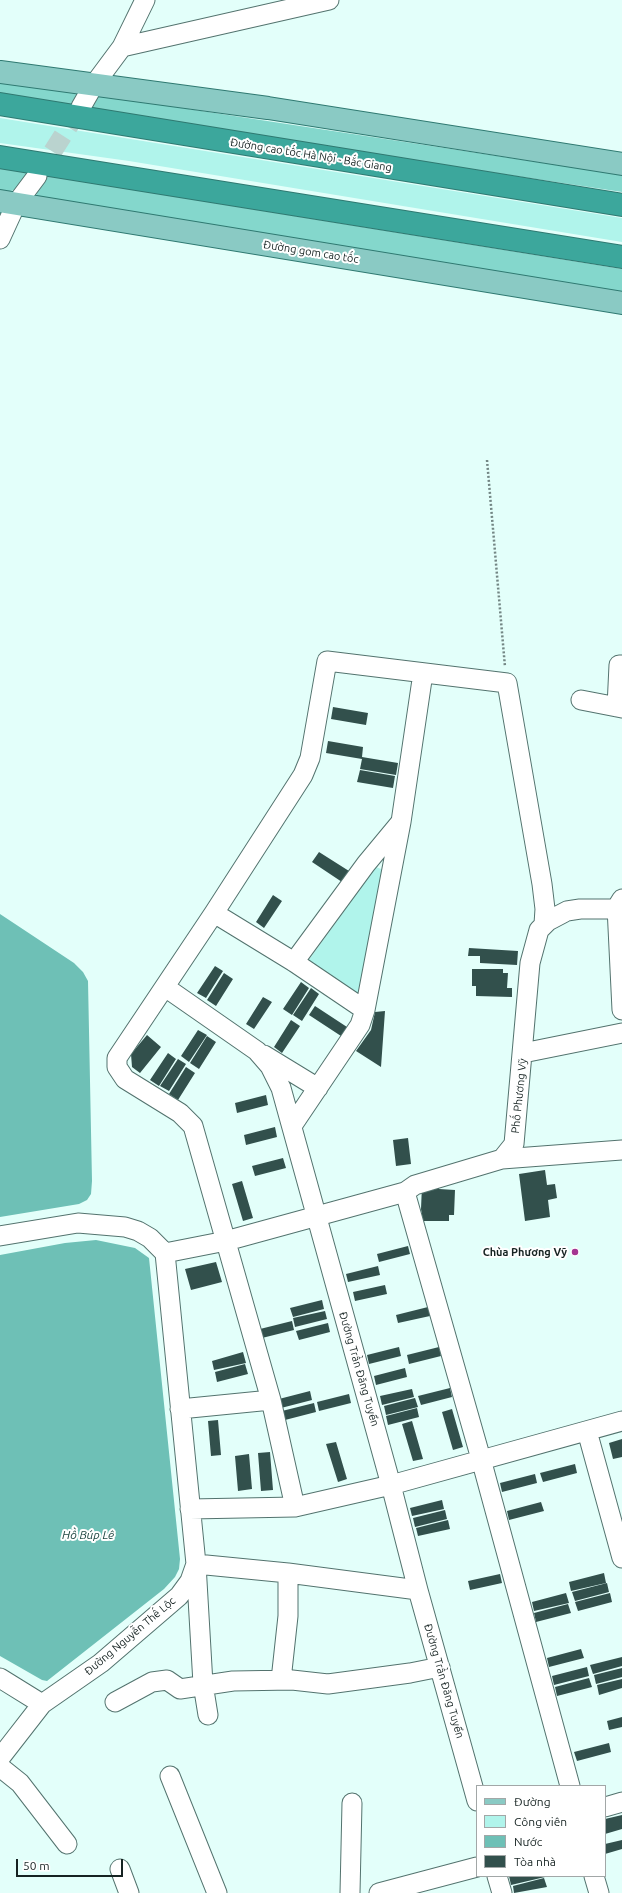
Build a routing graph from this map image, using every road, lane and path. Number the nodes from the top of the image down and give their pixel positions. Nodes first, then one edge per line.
1 (145, 0) edge
2 (324, 1) edge
3 (122, 47) junction
4 (0, 72) edge
5 (93, 86) junction
6 (0, 104) edge
7 (81, 107) tunnel mouth
8 (0, 157) edge
9 (622, 164) edge
10 (37, 176) tunnel mouth
11 (8, 202) edge
12 (622, 204) edge
13 (0, 239) edge
14 (622, 257) edge
15 (622, 303) edge
16 (487, 460) dead end
17 (622, 665) edge
18 (423, 673) junction
19 (507, 683) junction
20 (581, 700) dead end
21 (619, 708) edge
22 (401, 822) junction
23 (620, 903) edge
24 (214, 913) junction
25 (544, 924) junction
26 (294, 962) junction
27 (165, 986) junction
28 (365, 1010) junction
29 (622, 1010) edge
30 (622, 1033) edge
31 (257, 1051) junction
32 (523, 1053) junction
33 (318, 1088) junction
34 (292, 1126) junction
35 (622, 1150) edge
36 (502, 1159) junction
37 (405, 1192) junction
38 (316, 1216) junction
39 (0, 1236) edge
40 (226, 1241) junction
41 (164, 1253) junction
42 (271, 1400) junction
43 (180, 1409) junction
44 (622, 1421) edge
45 (587, 1431) junction
46 (481, 1459) junction
47 (391, 1485) junction
48 (295, 1507) junction
49 (190, 1509) junction
50 (622, 1558) edge
51 (196, 1564) junction
52 (288, 1573) junction
53 (418, 1590) junction
54 (440, 1667) junction
55 (0, 1678) edge
56 (281, 1680) junction
57 (203, 1684) junction
58 (115, 1702) dead end
59 (42, 1704) junction
60 (208, 1715) dead end
61 (0, 1758) edge
62 (0, 1767) edge
63 (170, 1776) dead end
64 (570, 1785) edge
65 (476, 1797) edge
66 (622, 1802) edge
67 (352, 1803) dead end
68 (606, 1807) edge
69 (67, 1844) dead end
70 (476, 1867) edge
71 (120, 1869) dead end
72 (497, 1877) edge
73 (594, 1877) edge
74 (129, 1893) edge
75 (217, 1893) edge
76 (350, 1893) edge
77 (379, 1893) edge
78 (502, 1893) edge
79 (599, 1893) edge

1 - 3 street
2 - 3 street
3 - 5 street
4 - 5 main road
5 - 7 street
5 - 9 main road
6 - 12 highway, Đường cao tốc Hà Nội - Bắc Giang
8 - 14 highway
10 - 11 street
11 - 13 street
11 - 15 main road, Đường gom cao tốc
16 - 19 path
17 - 21 street
18 - 19 street
18 - 22 street
18 - 24 street
19 - 25 street
20 - 21 street
22 - 26 street
22 - 28 street
23 - 25 street
23 - 29 street
24 - 26 street
24 - 27 street
25 - 32 street, Phố Phương Vỹ
26 - 28 street
27 - 31 street, Đường Trần Đăng Tuyển
27 - 40 street
28 - 33 street
30 - 32 street
31 - 33 street
31 - 34 street, Đường Trần Đăng Tuyển
32 - 36 street, Phố Phương Vỹ
33 - 34 street
34 - 38 street, Đường Trần Đăng Tuyển
35 - 36 street
36 - 37 street
37 - 38 street
37 - 46 street
38 - 40 street
38 - 47 street, Đường Trần Đăng Tuyển
39 - 41 street
40 - 41 street
40 - 42 street
41 - 43 street, Đường Nguyễn Thế Lộc
42 - 43 street
42 - 48 street
43 - 49 street, Đường Nguyễn Thế Lộc
44 - 45 street
45 - 46 street
45 - 50 street
46 - 47 street
46 - 64 street
47 - 48 street
47 - 53 street, Đường Trần Đăng Tuyển
48 - 49 street
49 - 51 street, Đường Nguyễn Thế Lộc
51 - 52 street
51 - 57 street
51 - 59 street, Đường Nguyễn Thế Lộc
52 - 53 street
52 - 56 street
53 - 54 street, Đường Trần Đăng Tuyển
54 - 56 street
54 - 65 street, Đường Trần Đăng Tuyển
55 - 59 street
56 - 57 street
57 - 58 street
57 - 60 street
59 - 61 street, Đường Nguyễn Thế Lộc
62 - 69 street
63 - 75 street
66 - 68 street
67 - 76 street
70 - 77 street
71 - 74 street
72 - 78 street
73 - 79 street

